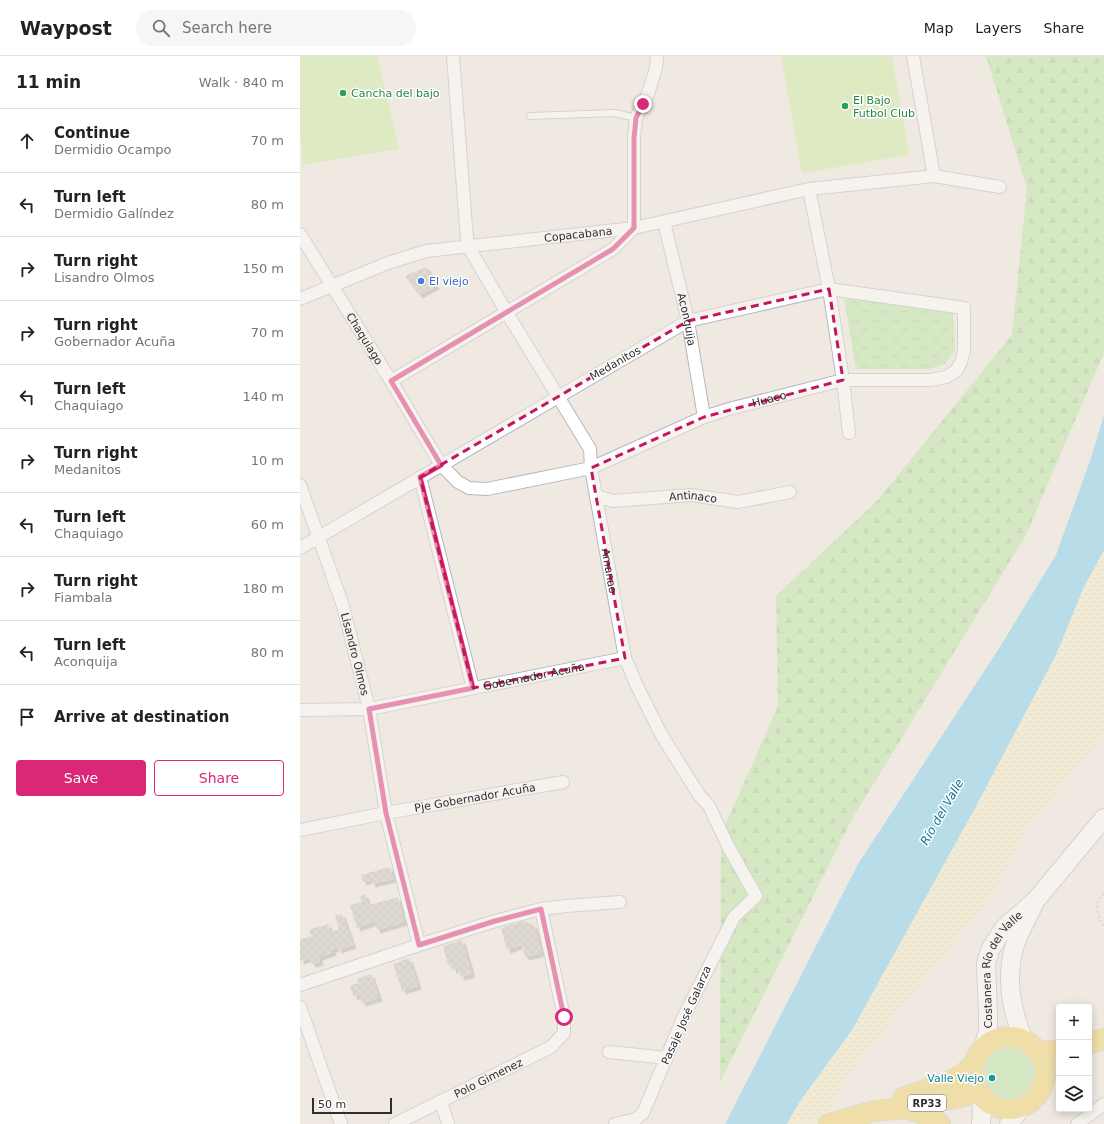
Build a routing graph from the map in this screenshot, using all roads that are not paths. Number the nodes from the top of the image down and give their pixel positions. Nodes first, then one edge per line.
1 (453, 56) edge
2 (658, 56) edge
3 (913, 56) edge
4 (530, 116) dead end
5 (636, 118) junction
6 (934, 176) junction
7 (1000, 187) dead end
8 (809, 189) junction
9 (664, 222) junction
10 (634, 228) junction
11 (300, 234) edge
12 (468, 246) junction
13 (331, 285) junction
14 (829, 289) junction
15 (300, 299) edge
16 (506, 313) junction
17 (688, 321) junction
18 (956, 371) joint
19 (843, 380) junction
20 (391, 381) junction
21 (558, 396) junction
22 (704, 417) junction
23 (849, 432) dead end
24 (441, 465) junction
25 (591, 468) junction
26 (420, 477) junction
27 (300, 485) edge
28 (790, 492) dead end
29 (596, 496) junction
30 (319, 537) junction
31 (300, 548) edge
32 (625, 658) junction
33 (473, 688) junction
34 (369, 709) junction
35 (300, 710) edge
36 (563, 782) dead end
37 (386, 813) junction
38 (1104, 818) edge
39 (300, 830) edge
40 (756, 896) joint
41 (1036, 900) junction
42 (620, 902) dead end
43 (541, 909) junction
44 (419, 945) junction
45 (300, 985) edge
46 (300, 1007) edge
47 (1104, 1038) edge
48 (1092, 1042) edge
49 (1031, 1046) junction
50 (1104, 1048) edge
51 (1056, 1050) edge
52 (609, 1052) dead end
53 (1092, 1052) edge
54 (978, 1056) junction
55 (666, 1058) junction
56 (1056, 1066) edge
57 (1044, 1079) junction
58 (980, 1094) junction
59 (441, 1101) junction
60 (1104, 1104) edge
61 (1023, 1106) junction
62 (906, 1108) junction
63 (866, 1113) junction
64 (341, 1124) edge
65 (395, 1124) edge
66 (448, 1124) edge
67 (615, 1124) edge
68 (829, 1124) edge
69 (940, 1124) edge
70 (981, 1124) edge
71 (1010, 1124) edge
72 (1077, 1124) edge

1 - 12 street
2 - 5 street
3 - 6 street
4 - 5 lane
5 - 10 street
6 - 7 street, Copacabana
6 - 8 street, Copacabana
8 - 9 street, Copacabana
8 - 14 street
9 - 10 street, Copacabana
9 - 17 street, Aconquija
10 - 12 street, Copacabana
10 - 16 street
11 - 13 street, Chaquiago
12 - 13 street, Copacabana
12 - 16 street, Amanao
13 - 15 street, Copacabana
13 - 20 street, Chaquiago
14 - 17 street, Medanitos
14 - 18 street, Medanitos
14 - 19 street
16 - 20 street
16 - 21 street, Amanao
17 - 21 street, Medanitos
17 - 22 street, Aconquija
18 - 19 street, Huaco
19 - 22 street, Huaco
19 - 23 street
20 - 24 street, Chaquiago
21 - 24 street, Medanitos
21 - 25 street, Amanao
22 - 25 street, Huaco
24 - 25 street
24 - 26 street, Medanitos
25 - 29 street, Amanao
26 - 30 street, Medanitos
26 - 33 street
27 - 30 street, Lisandro Olmos
28 - 29 street, Antinaco
29 - 32 street, Amanao
30 - 31 street, Medanitos
30 - 34 street, Lisandro Olmos
32 - 33 street, Gobernador Acuña
32 - 40 street, Amanao
33 - 34 street, Gobernador Acuña
34 - 35 street, Gobernador Acuña
34 - 37 street, Lisandro Olmos
36 - 37 street, Pje Gobernador Acuña
37 - 39 street, Pje Gobernador Acuña
37 - 44 street, Lisandro Olmos
38 - 41 main road, Costanera Río del Valle
40 - 55 street, Pasaje José Galarza
41 - 49 main road, Costanera Río del Valle
41 - 54 main road, Costanera Río del Valle
42 - 43 street
43 - 44 street
43 - 59 street, Polo Gimenez
44 - 45 street
46 - 64 street
47 - 48 main road
49 - 51 main road, RP33
49 - 54 main road, RP33
49 - 57 main road
50 - 53 main road
52 - 55 street
54 - 58 main road
54 - 63 main road, RP33
55 - 67 street, Pasaje José Galarza
56 - 57 main road
57 - 61 main road
58 - 61 main road
58 - 62 main road, RP33
58 - 70 main road
59 - 65 street, Polo Gimenez
59 - 66 street
60 - 72 street
61 - 71 main road
62 - 63 main road, RP33
62 - 69 main road
63 - 68 main road, RP33

